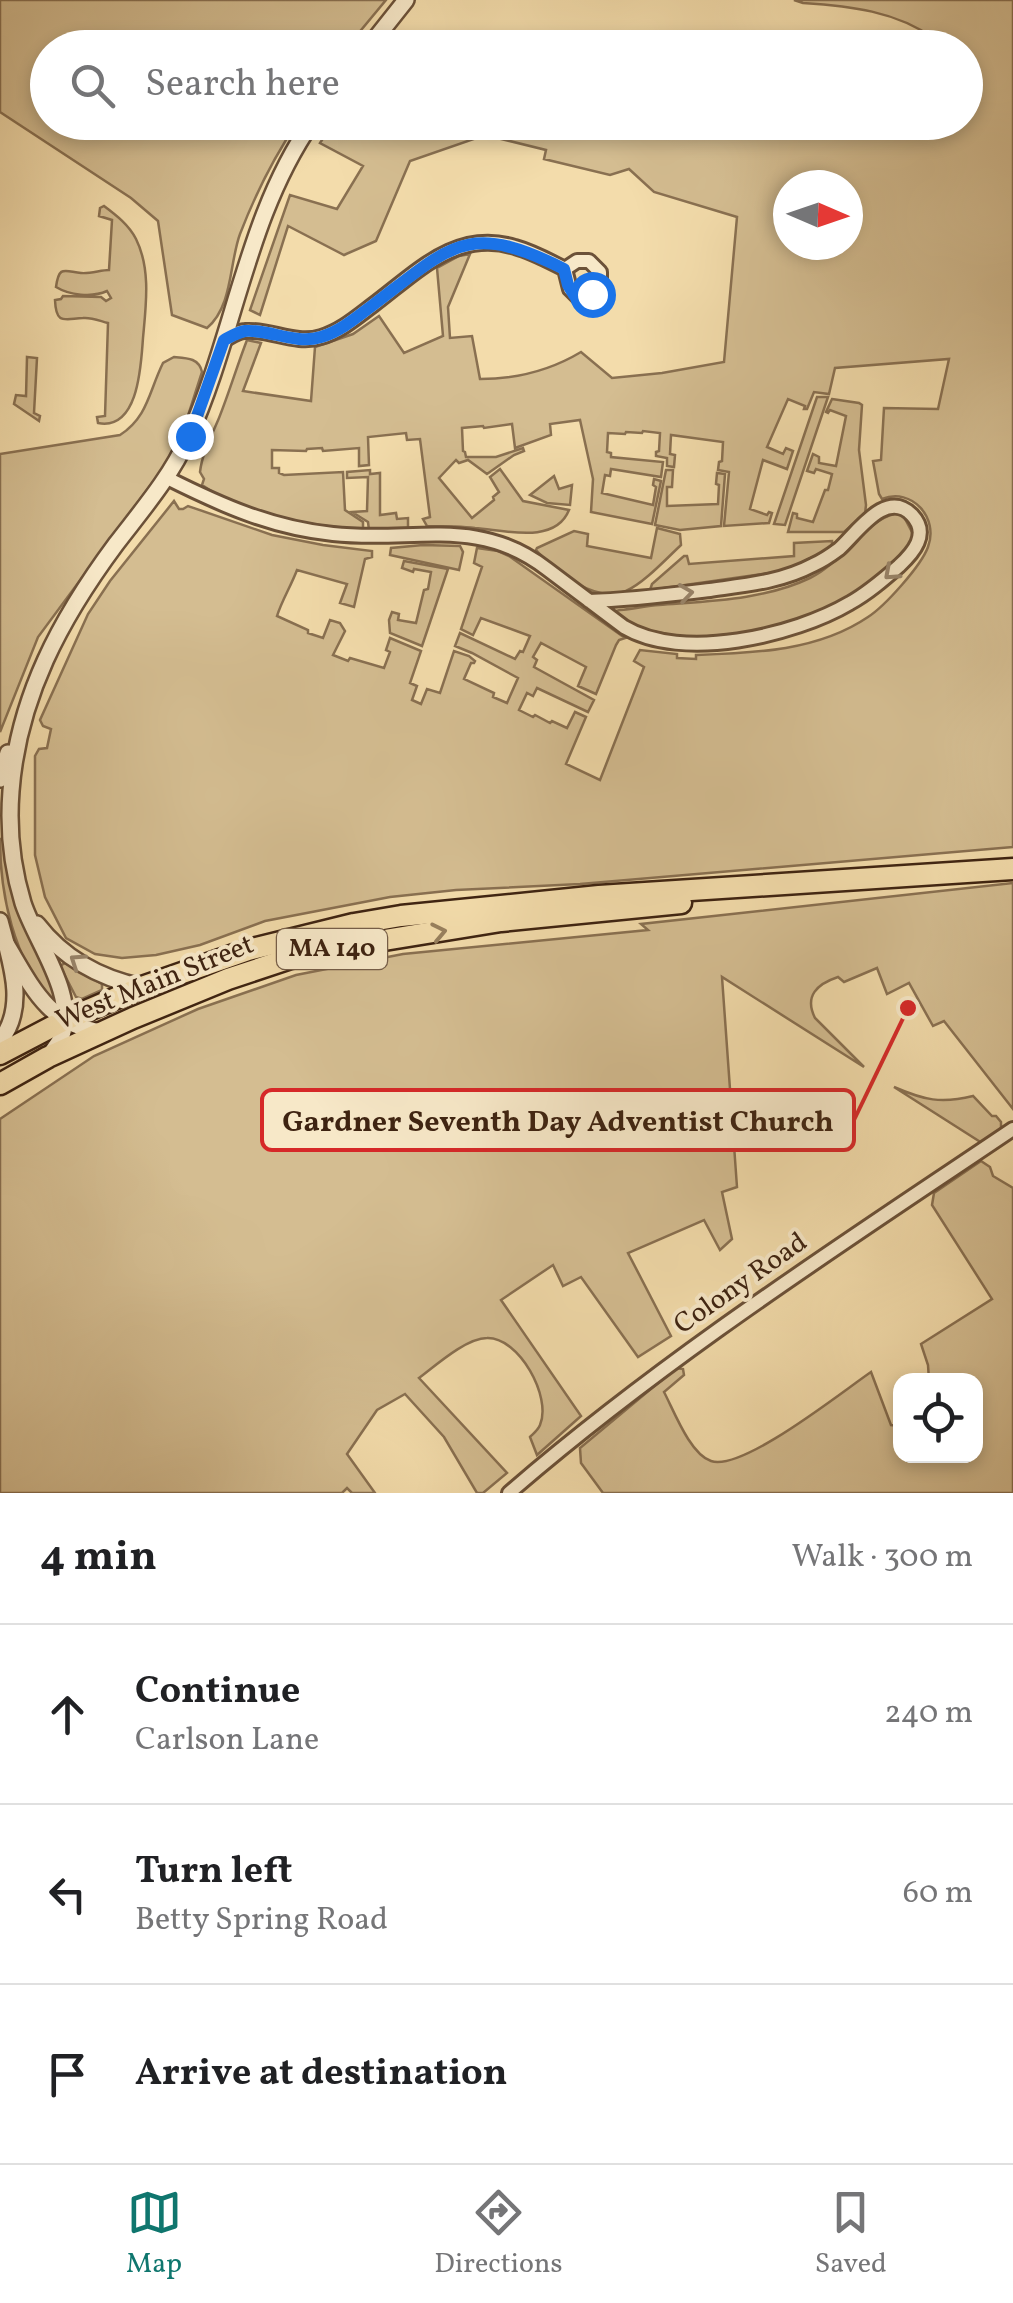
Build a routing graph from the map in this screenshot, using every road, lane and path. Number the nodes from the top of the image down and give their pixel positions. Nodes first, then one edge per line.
1 (406, 0) edge
2 (382, 30) edge
3 (301, 140) edge
4 (564, 269) dead end
5 (224, 340) junction
6 (166, 478) junction
7 (588, 601) junction
8 (25, 713) junction
9 (0, 779) edge
10 (1013, 869) edge
11 (961, 873) junction
12 (26, 911) junction
13 (0, 921) edge
14 (5, 942) junction
15 (142, 987) junction
16 (64, 1020) junction
17 (102, 1032) junction
18 (0, 1041) edge
19 (0, 1054) edge
20 (48, 1057) junction
21 (0, 1084) edge
22 (1013, 1129) edge
23 (509, 1493) edge

1 - 2 street
3 - 5 street
4 - 5 street
5 - 6 street
6 - 7 street
6 - 8 street
7 -> 7 street
8 - 9 street
8 - 12 street
10 - 11 highway, MA 140
11 - 15 highway, West Main Street / MA 140
17 -> 11 highway, West Main Street / MA 140
15 -> 12 street
12 - 16 street
13 - 14 street
14 - 16 street
14 - 18 street
15 - 16 highway, West Main Street / MA 140
16 - 17 street
16 - 19 highway, West Main Street / MA 140
16 - 20 street
17 - 20 highway, West Main Street / MA 140
20 - 21 highway, West Main Street / MA 140
22 - 23 street, Colony Road

